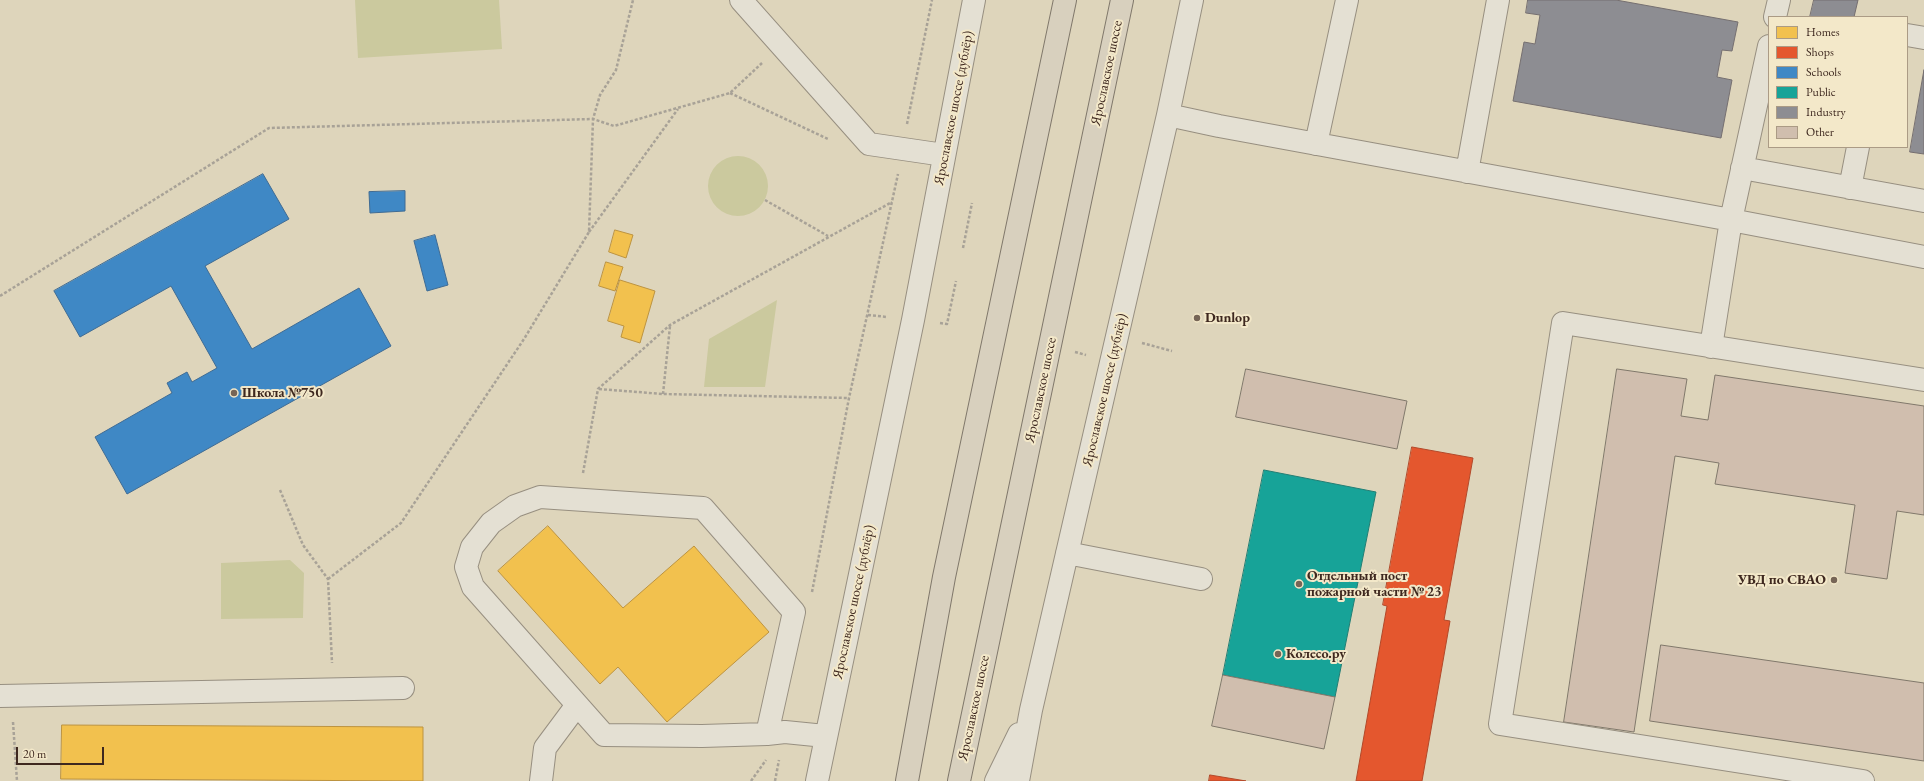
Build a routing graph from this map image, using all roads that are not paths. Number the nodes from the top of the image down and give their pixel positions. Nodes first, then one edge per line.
1 (740, 0) edge
2 (974, 0) edge
3 (1065, 0) edge
4 (1122, 0) edge
5 (1192, 0) edge
6 (1347, 0) edge
7 (1498, 0) edge
8 (1779, 0) edge
9 (1775, 16) edge
10 (1908, 35) edge
11 (1924, 38) edge
12 (1768, 51) edge
13 (1168, 115) junction
14 (1316, 144) junction
15 (1858, 148) edge
16 (944, 155) junction
17 (1742, 168) junction
18 (1467, 172) junction
19 (1850, 188) junction
20 (1924, 201) edge
21 (1731, 220) junction
22 (1924, 257) edge
23 (1711, 347) junction
24 (1924, 380) edge
25 (1067, 553) junction
26 (1201, 579) dead end
27 (403, 688) dead end
28 (5, 696) edge
29 (577, 705) junction
30 (1031, 710) junction
31 (776, 733) junction
32 (825, 736) junction
33 (1818, 778) edge
34 (541, 781) edge
35 (817, 781) edge
36 (907, 781) edge
37 (959, 781) edge
38 (996, 781) edge
39 (1018, 781) edge
40 (1863, 781) edge

1 - 16 street
2 - 16 street, Ярославское шоссе (дублёр)
3 - 36 main road
4 - 37 main road, Ярославское шоссе
5 - 13 street, Ярославское шоссе (дублёр)
6 - 14 street
7 - 18 street
8 - 9 street
10 - 11 street
12 - 17 street
13 - 14 street
13 - 25 street, Ярославское шоссе (дублёр)
14 - 18 street
15 - 19 street
16 - 32 street, Ярославское шоссе (дублёр)
17 - 19 street
17 - 21 street
18 - 21 street
19 - 20 street
21 - 22 street
21 - 23 street
23 - 24 street
23 - 33 street
25 - 26 street
25 - 30 street, Ярославское шоссе (дублёр)
27 - 28 street
29 - 31 street
29 - 31 street
29 - 34 street
30 - 38 street
30 - 39 street, Ярославское шоссе (дублёр)
31 - 32 street
32 - 35 street, Ярославское шоссе (дублёр)
33 - 40 street

